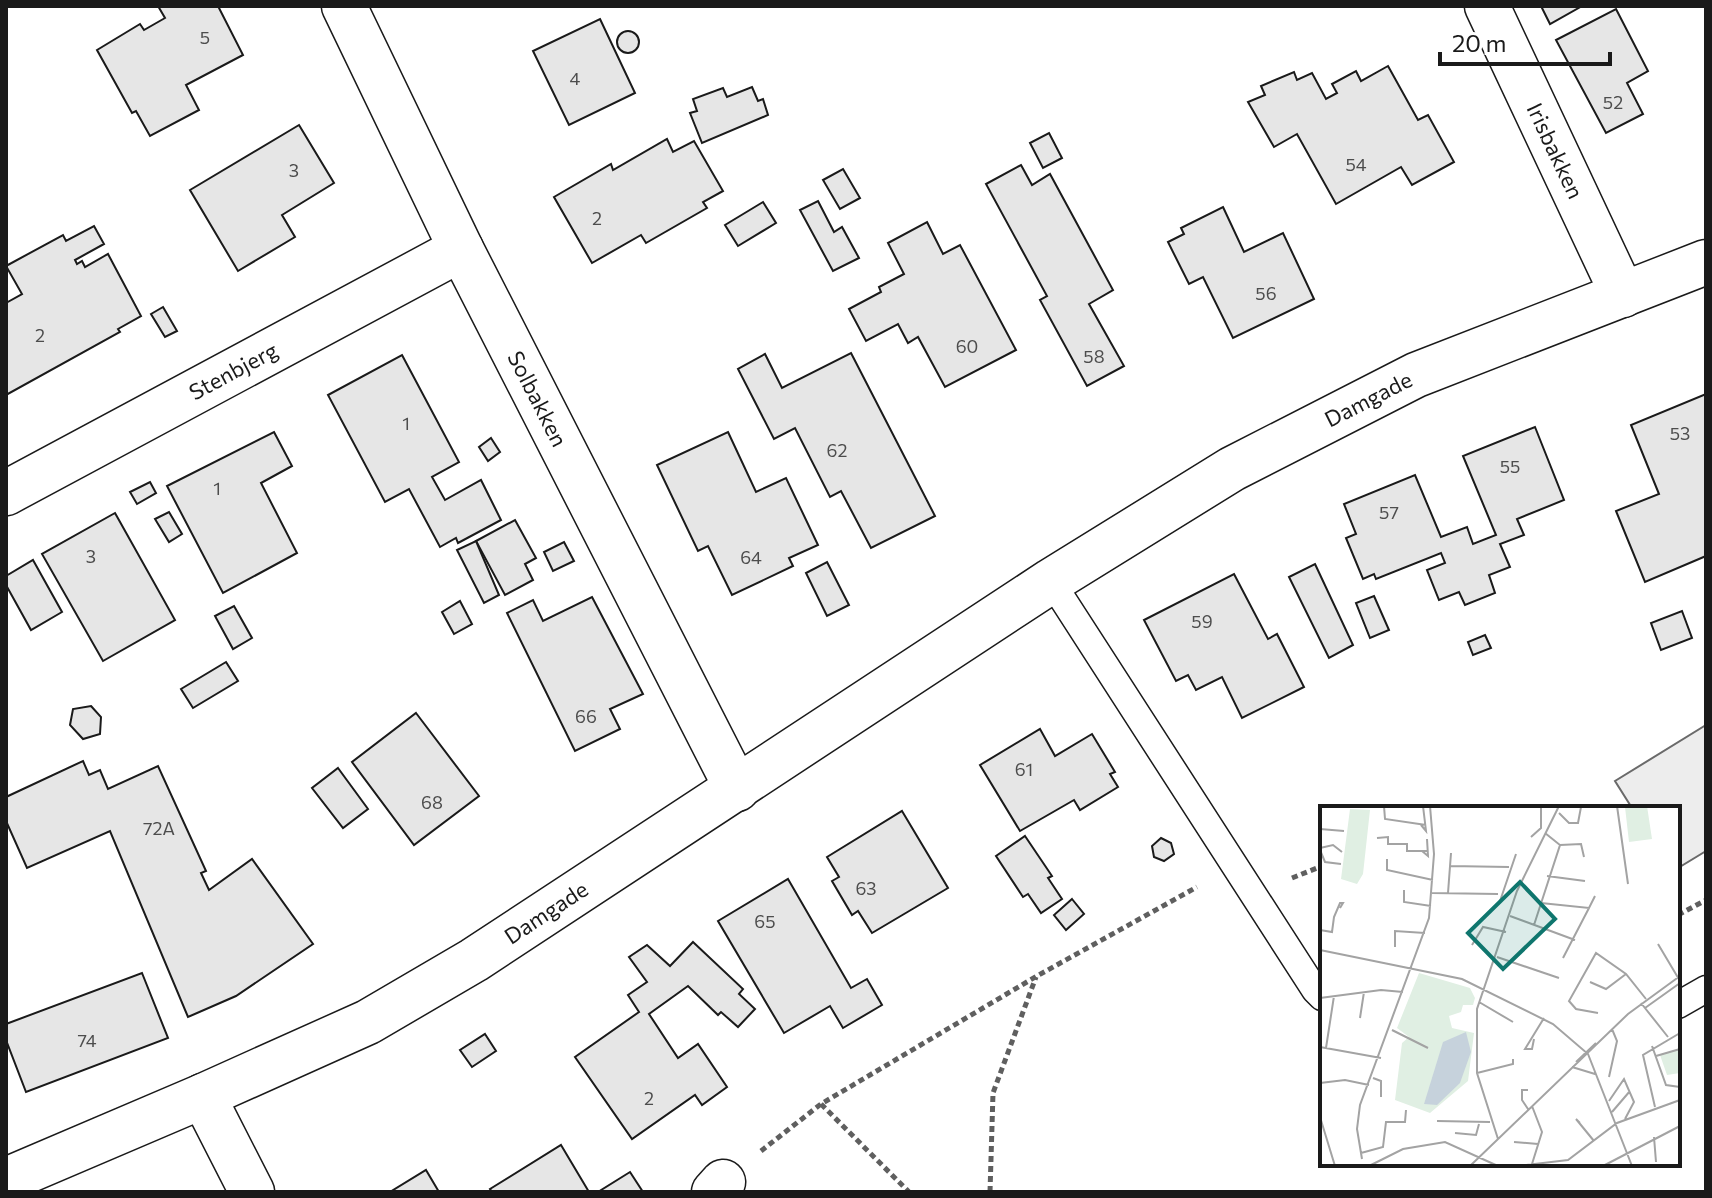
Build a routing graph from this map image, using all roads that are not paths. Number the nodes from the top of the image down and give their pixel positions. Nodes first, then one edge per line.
1 (344, 6) edge
2 (1487, 6) edge
3 (461, 249) junction
4 (1706, 262) edge
5 (1623, 295) junction
6 (6, 493) edge
7 (1051, 581) junction
8 (737, 789) junction
9 (1706, 989) edge
10 (1320, 995) edge
11 (1680, 1004) edge
12 (203, 1096) junction
13 (6, 1180) edge
14 (252, 1192) edge

1 - 3 street, Solbakken
2 - 5 street, Irisbakken
3 - 6 street, Stenbjerg
3 - 8 street, Solbakken
4 - 5 street, Damgade
5 - 7 street, Damgade
7 - 8 street, Damgade
7 - 10 lane
8 - 12 street, Damgade
9 - 11 lane
12 - 13 street, Damgade
12 - 14 street

